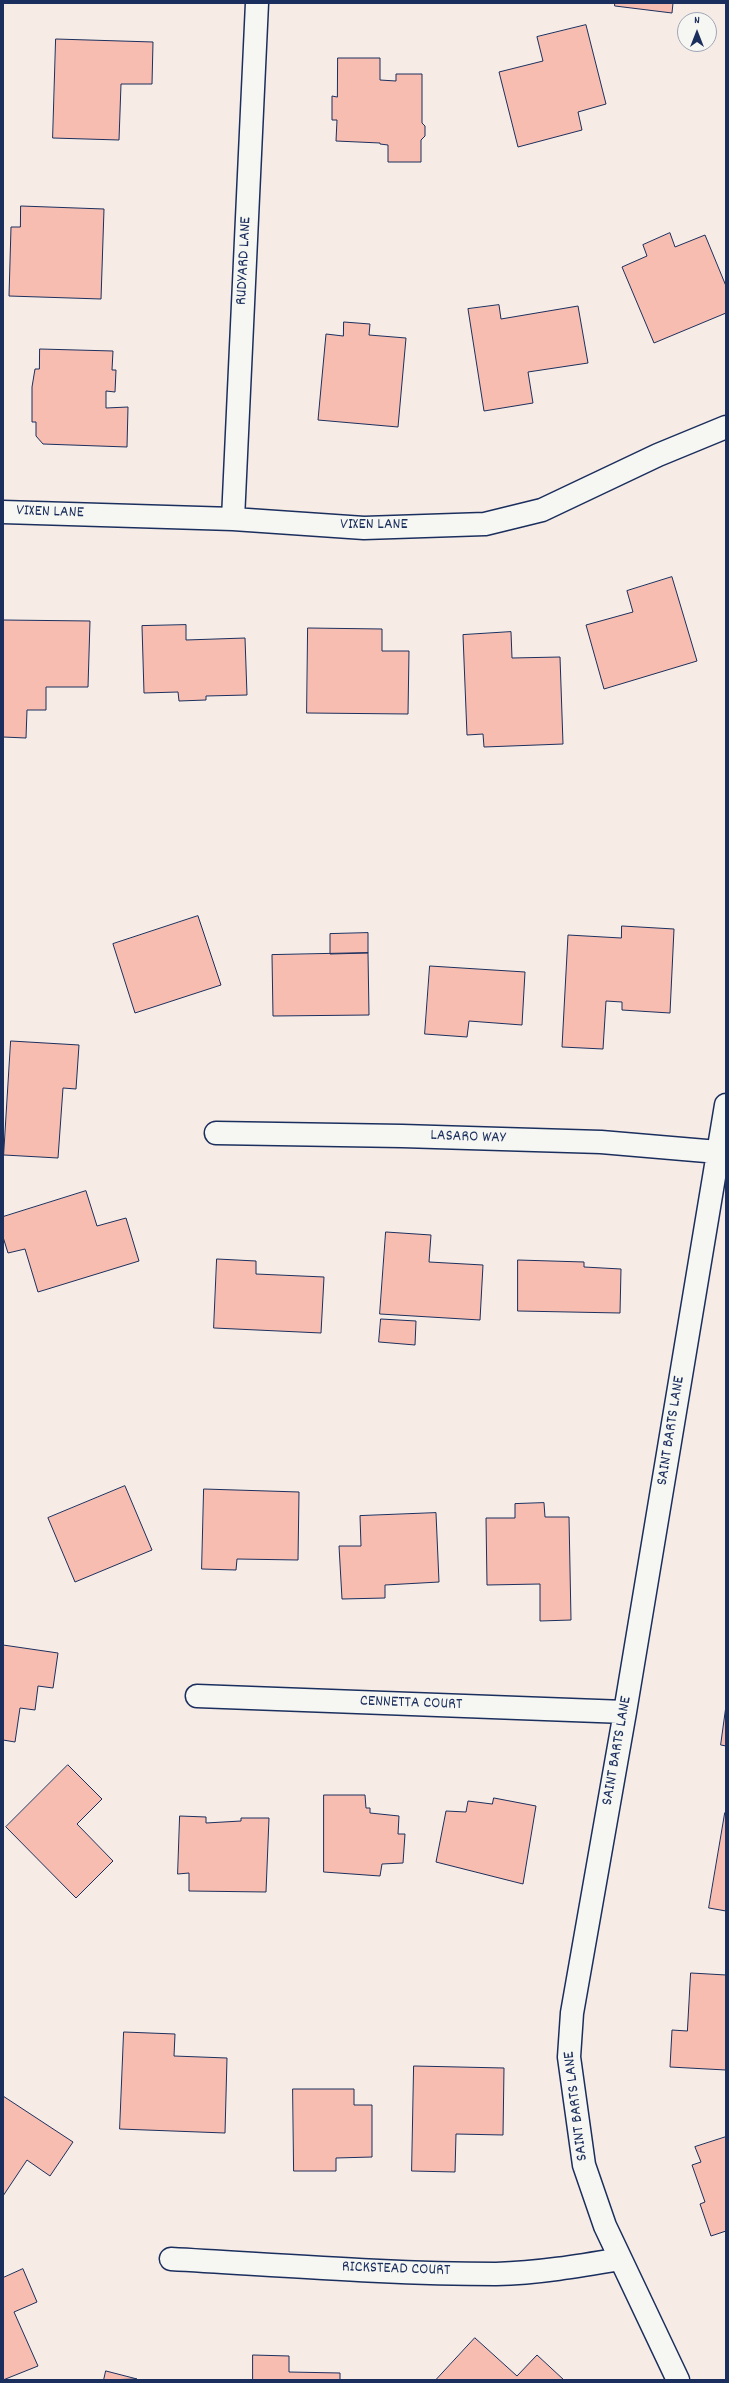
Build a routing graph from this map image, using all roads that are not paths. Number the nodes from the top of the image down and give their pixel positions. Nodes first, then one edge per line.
1 (257, 3) edge
2 (725, 431) edge
3 (3, 512) edge
4 (233, 519) junction
5 (726, 1105) edge
6 (216, 1133) dead end
7 (718, 1152) junction
8 (197, 1696) dead end
9 (626, 1712) junction
10 (620, 2258) junction
11 (171, 2259) dead end
12 (678, 2380) edge

1 - 4 street, RUDYARD LANE
2 - 4 street, VIXEN LANE
3 - 4 street, VIXEN LANE
5 - 7 street, SAINT BARTS LANE
6 - 7 street, LASARO WAY
7 - 9 street, SAINT BARTS LANE
8 - 9 street, CENNETTA COURT
9 - 10 street, SAINT BARTS LANE
10 - 11 street, RICKSTEAD COURT
10 - 12 street, SAINT BARTS LANE

